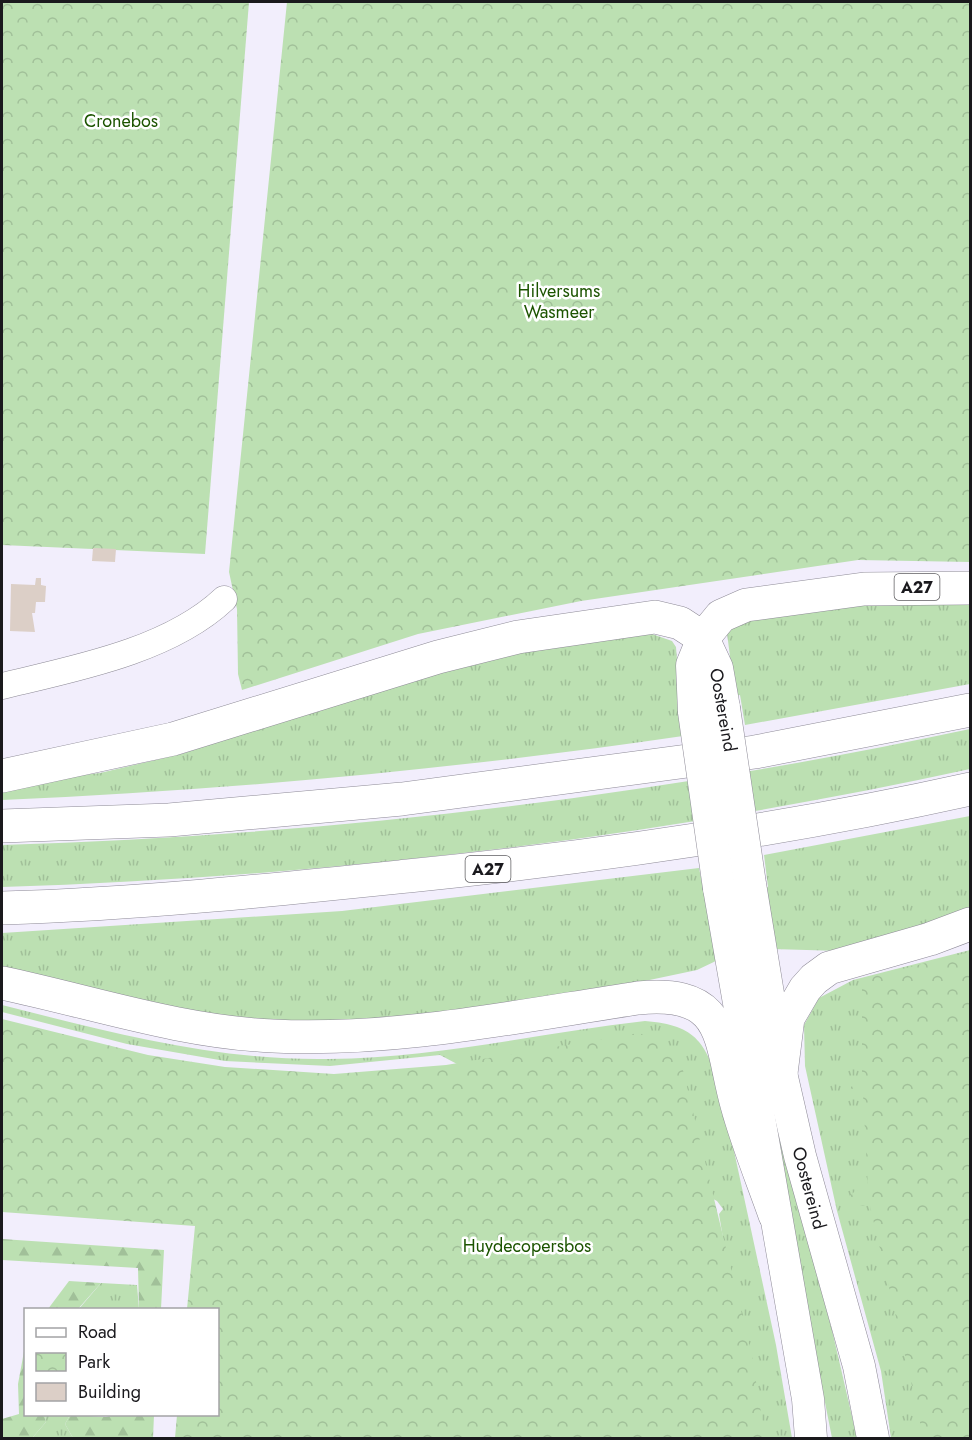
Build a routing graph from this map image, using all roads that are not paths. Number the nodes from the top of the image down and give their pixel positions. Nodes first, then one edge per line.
1 (970, 588) edge
2 (224, 599) dead end
3 (703, 638) junction
4 (2, 686) edge
5 (970, 710) edge
6 (2, 776) edge
7 (970, 789) edge
8 (2, 826) edge
9 (2, 908) edge
10 (970, 924) edge
11 (2, 983) edge
12 (781, 1073) junction
13 (775, 1215) junction
14 (812, 1438) edge
15 (873, 1438) edge

1 - 3 highway, A27
2 - 4 street
3 - 6 highway
3 - 12 main road, Oostereind, bridge
3 - 13 main road, Oostereind, bridge
5 - 8 highway
7 - 9 highway, A27
10 - 12 highway
11 - 13 highway
12 - 15 main road, Oostereind
13 - 14 main road, Oostereind

